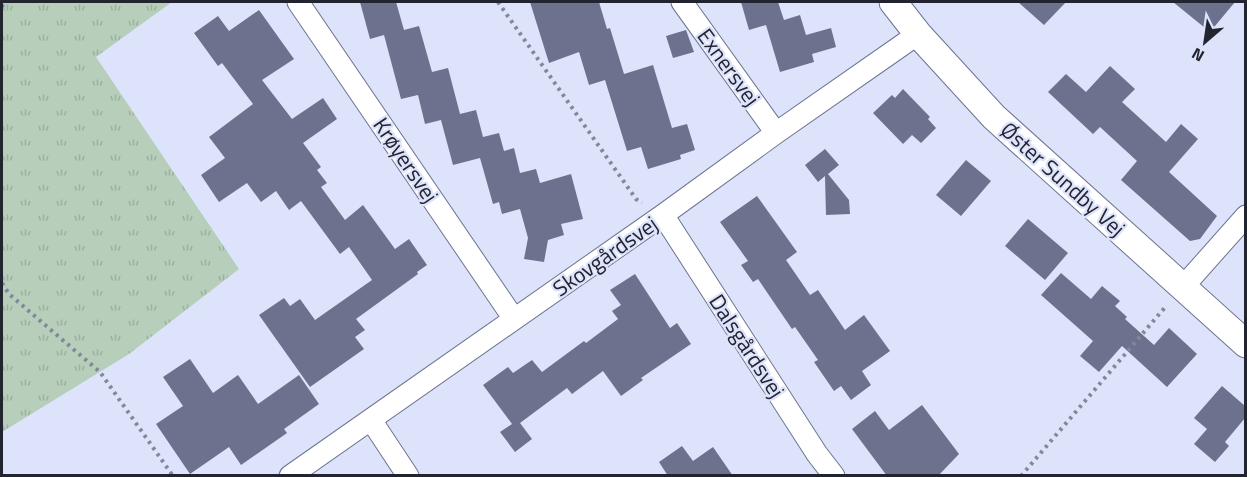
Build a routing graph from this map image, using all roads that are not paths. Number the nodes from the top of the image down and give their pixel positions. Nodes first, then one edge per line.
1 (298, 2) edge
2 (682, 2) edge
3 (893, 2) edge
4 (918, 34) junction
5 (776, 133) junction
6 (663, 215) junction
7 (1245, 216) edge
8 (1182, 288) junction
9 (514, 319) junction
10 (1245, 344) edge
11 (371, 420) junction
12 (290, 476) edge
13 (408, 476) edge
14 (834, 476) edge

1 - 9 street, Krøyersvej
2 - 5 street, Exnersvej
3 - 4 street, Øster Sundby Vej
4 - 5 street, Skovgårdsvej
4 - 8 street, Øster Sundby Vej
5 - 6 street, Skovgårdsvej
6 - 9 street, Skovgårdsvej
6 - 14 street, Dalsgårdsvej
7 - 8 street
8 - 10 street, Øster Sundby Vej
9 - 11 street, Skovgårdsvej
11 - 12 street, Skovgårdsvej
11 - 13 street

